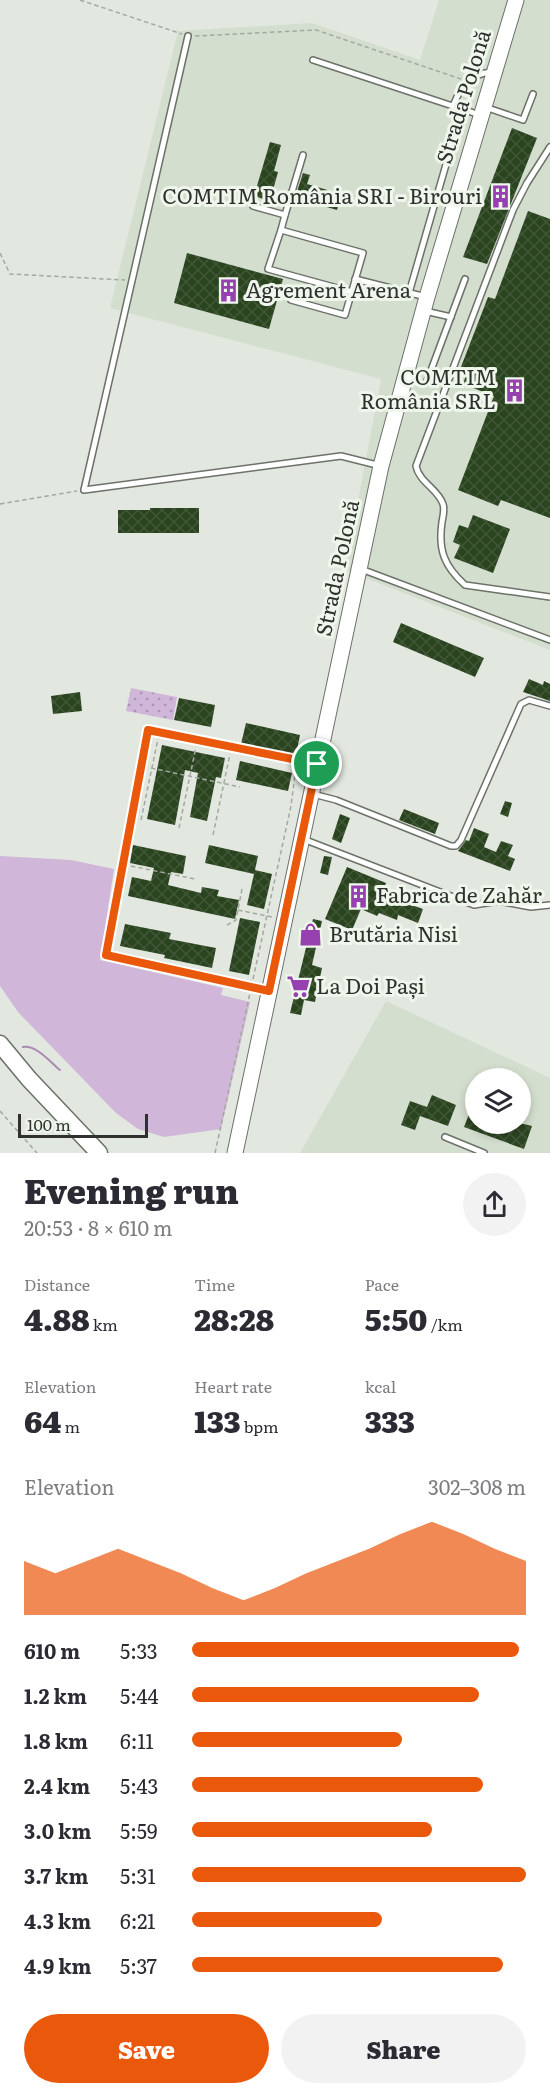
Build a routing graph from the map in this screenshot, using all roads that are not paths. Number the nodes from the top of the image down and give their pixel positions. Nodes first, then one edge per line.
1 (516, 0) edge
2 (188, 36) road end
3 (313, 60) dead end
4 (493, 72) junction
5 (532, 94) dead end
6 (453, 106) junction
7 (462, 109) junction
8 (482, 110) junction
9 (550, 147) edge
10 (303, 155) dead end
11 (253, 206) dead end
12 (285, 215) junction
13 (281, 230) junction
14 (355, 279) junction
15 (465, 279) dead end
16 (352, 292) junction
17 (409, 293) junction
18 (291, 300) dead end
19 (425, 304) junction
20 (451, 317) junction
21 (428, 381) dead end
22 (381, 466) junction
23 (359, 568) junction
24 (550, 597) edge
25 (550, 640) edge
26 (550, 706) edge
27 (317, 764) junction
28 (310, 794) junction
29 (301, 838) junction
30 (550, 905) edge
31 (269, 991) junction
32 (0, 1044) edge
33 (445, 1137) dead end
34 (99, 1153) edge
35 (235, 1153) edge
36 (484, 1153) edge

1 - 4 main road, Strada Polonă
2 - 22 lane
3 - 6 lane
4 - 6 lane
4 - 8 main road, Strada Polonă
5 - 8 lane
6 - 7 lane
7 - 8 lane
7 - 17 lane
8 - 19 main road, Strada Polonă
9 - 24 lane
10 - 12 lane
11 - 12 lane
12 - 13 lane
13 - 14 lane
13 - 16 lane
14 - 16 lane
14 - 17 lane
15 - 20 lane
16 - 18 lane
17 - 19 lane
19 - 20 lane
19 - 22 main road, Strada Polonă
20 - 21 lane
22 - 23 main road, Strada Polonă
23 - 25 lane
23 - 27 main road, Strada Polonă
26 - 28 lane
27 - 28 main road, Strada Polonă
27 - 31 lane
28 - 29 main road, Strada Polonă
29 - 30 lane
29 - 31 main road, Strada Polonă
31 - 35 main road, Strada Polonă
32 - 34 main road
33 - 36 lane

